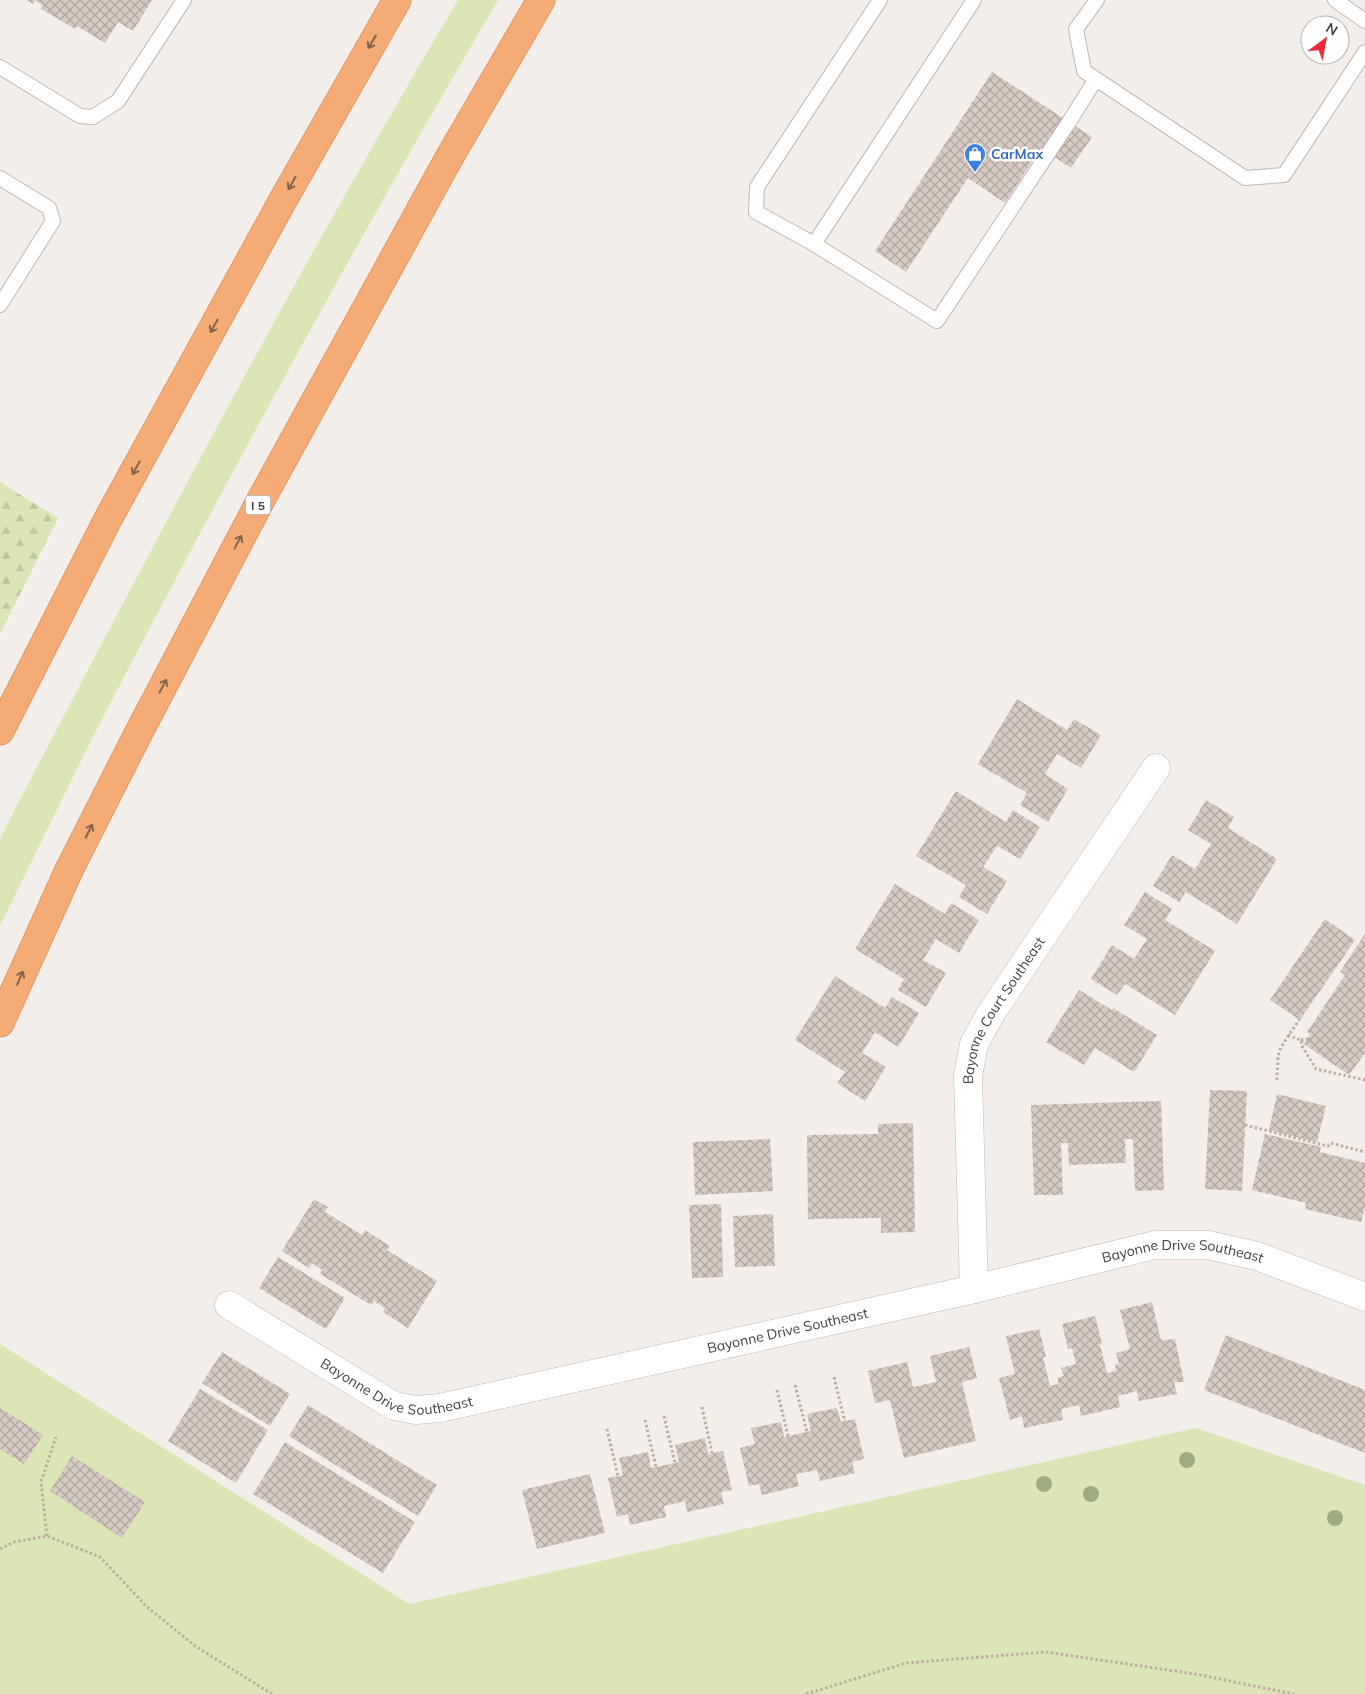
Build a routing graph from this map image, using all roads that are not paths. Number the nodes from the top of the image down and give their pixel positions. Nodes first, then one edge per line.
1 (184, 0) edge
2 (397, 0) edge
3 (541, 0) edge
4 (880, 0) edge
5 (974, 0) edge
6 (1097, 0) edge
7 (1335, 0) edge
8 (1365, 21) edge
9 (1365, 52) edge
10 (0, 67) edge
11 (1096, 79) junction
12 (0, 178) edge
13 (814, 244) junction
14 (4, 288) edge
15 (0, 304) edge
16 (0, 731) edge
17 (1156, 768) dead end
18 (0, 1022) edge
19 (974, 1289) junction
20 (1365, 1297) edge
21 (229, 1305) dead end

1 - 10 lane
2 -> 16 highway
18 -> 3 highway, I 5
4 - 13 lane
5 - 13 lane
6 - 11 lane
7 - 8 lane
9 - 11 lane
11 - 13 lane
12 - 14 lane
14 - 15 lane
17 - 19 street, Bayonne Court Southeast
19 - 20 street, Bayonne Drive Southeast
19 - 21 street, Bayonne Drive Southeast

